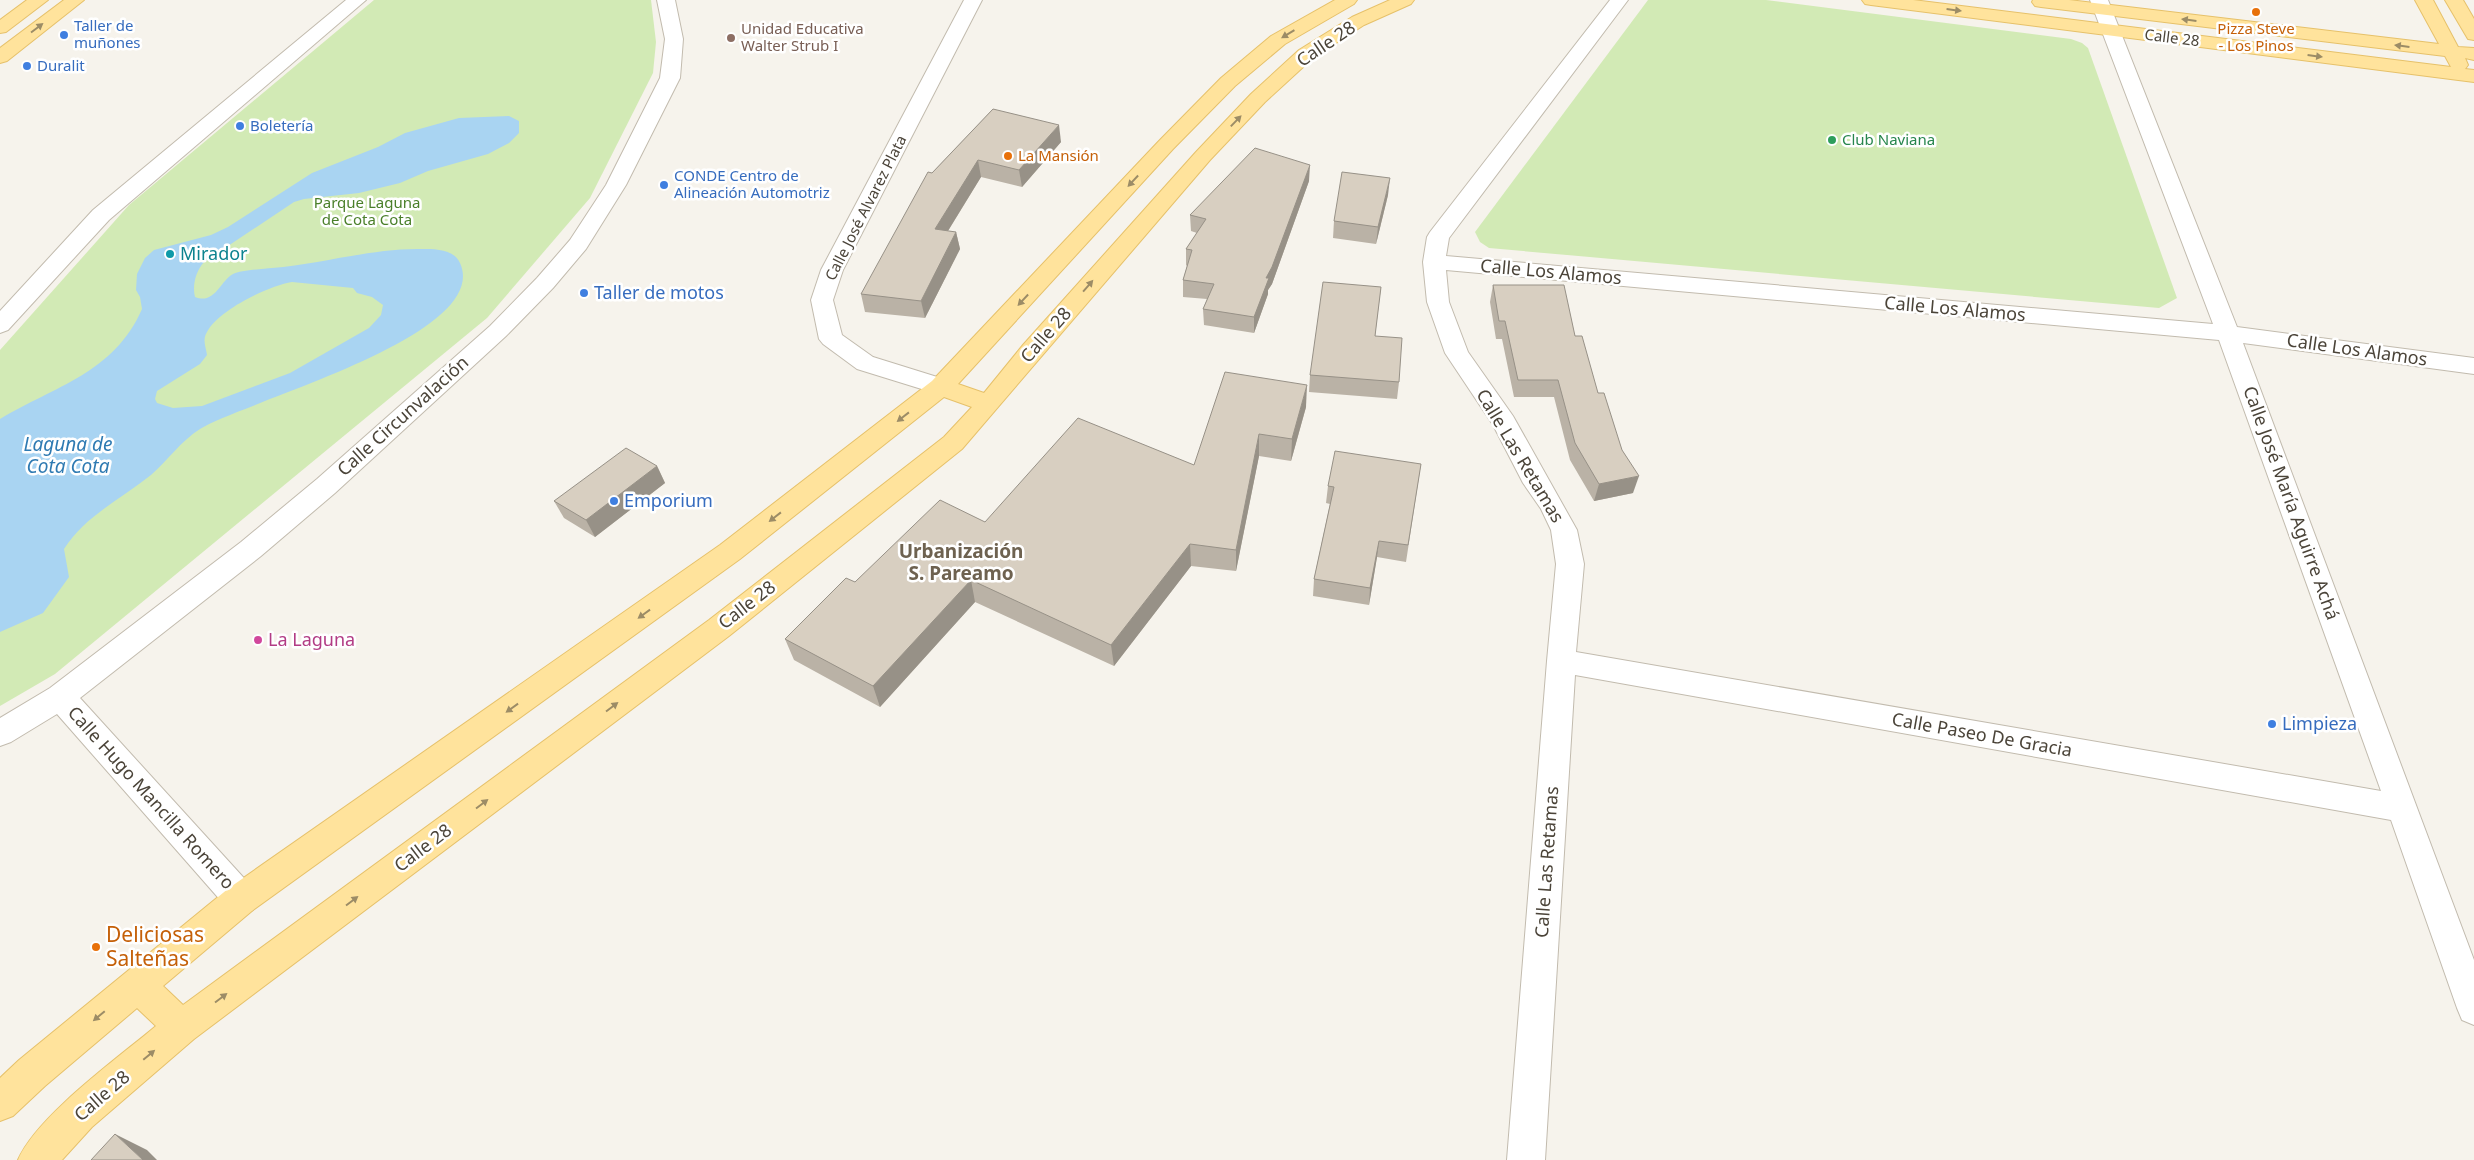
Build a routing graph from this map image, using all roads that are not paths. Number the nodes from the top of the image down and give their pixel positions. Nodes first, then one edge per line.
1 (39, 0) edge
2 (75, 0) edge
3 (357, 0) edge
4 (666, 0) edge
5 (973, 0) edge
6 (1348, 0) edge
7 (1406, 0) edge
8 (1619, 0) edge
9 (1871, 0) edge
10 (2022, 0) edge
11 (2424, 0) edge
12 (2454, 0) edge
13 (2101, 5) edge
14 (1329, 9) junction
15 (1358, 21) junction
16 (0, 28) edge
17 (2111, 30) junction
18 (2474, 34) edge
19 (2450, 52) junction
20 (2474, 54) edge
21 (0, 56) edge
22 (2471, 81) edge
23 (1166, 145) junction
24 (1203, 156) junction
25 (1434, 262) junction
26 (0, 325) edge
27 (2228, 333) junction
28 (2474, 366) edge
29 (942, 387) junction
30 (989, 404) junction
31 (1561, 661) junction
32 (60, 697) junction
33 (0, 733) edge
34 (2403, 808) junction
35 (241, 899) junction
36 (137, 985) junction
37 (2474, 1008) edge
38 (182, 1027) junction
39 (0, 1103) edge
40 (37, 1160) edge
41 (1526, 1160) edge

1 - 16 main road
21 -> 2 main road
3 - 26 street
4 - 32 street, Calle Circunvalación
5 - 29 street, Calle José Alvarez Plata
6 - 14 main road, Calle 28
7 - 15 main road, Calle 28
8 - 25 street, Calle Las Retamas
9 -> 17 main road, Calle 28
10 - 13 main road, Calle 28
11 - 19 main road
12 - 18 main road
13 - 17 street, Calle José María Aguirre Achá
19 -> 13 main road, Calle 28
14 - 15 main road
14 -> 23 main road, Calle 28
24 -> 15 main road, Calle 28
17 -> 22 main road, Calle 28
17 - 27 street, Calle José María Aguirre Achá
19 - 20 main road, Calle 28
19 - 22 main road
23 - 24 main road
23 -> 29 main road, Calle 28
30 -> 24 main road, Calle 28
25 - 27 street, Calle Los Alamos
25 - 31 street, Calle Las Retamas
27 - 28 street, Calle Los Alamos
27 - 34 street, Calle José María Aguirre Achá
29 - 30 main road
29 -> 35 main road, Calle 28
38 -> 30 main road, Calle 28
31 - 34 street, Calle Paseo De Gracia
31 - 41 street, Calle Las Retamas
32 - 33 street, Calle Circunvalación
32 - 35 street, Calle Hugo Mancilla Romero
34 - 37 street, Calle José María Aguirre Achá
35 - 36 main road, Calle 28
36 - 38 main road
36 -> 39 main road, Calle 28
40 -> 38 main road, Calle 28

